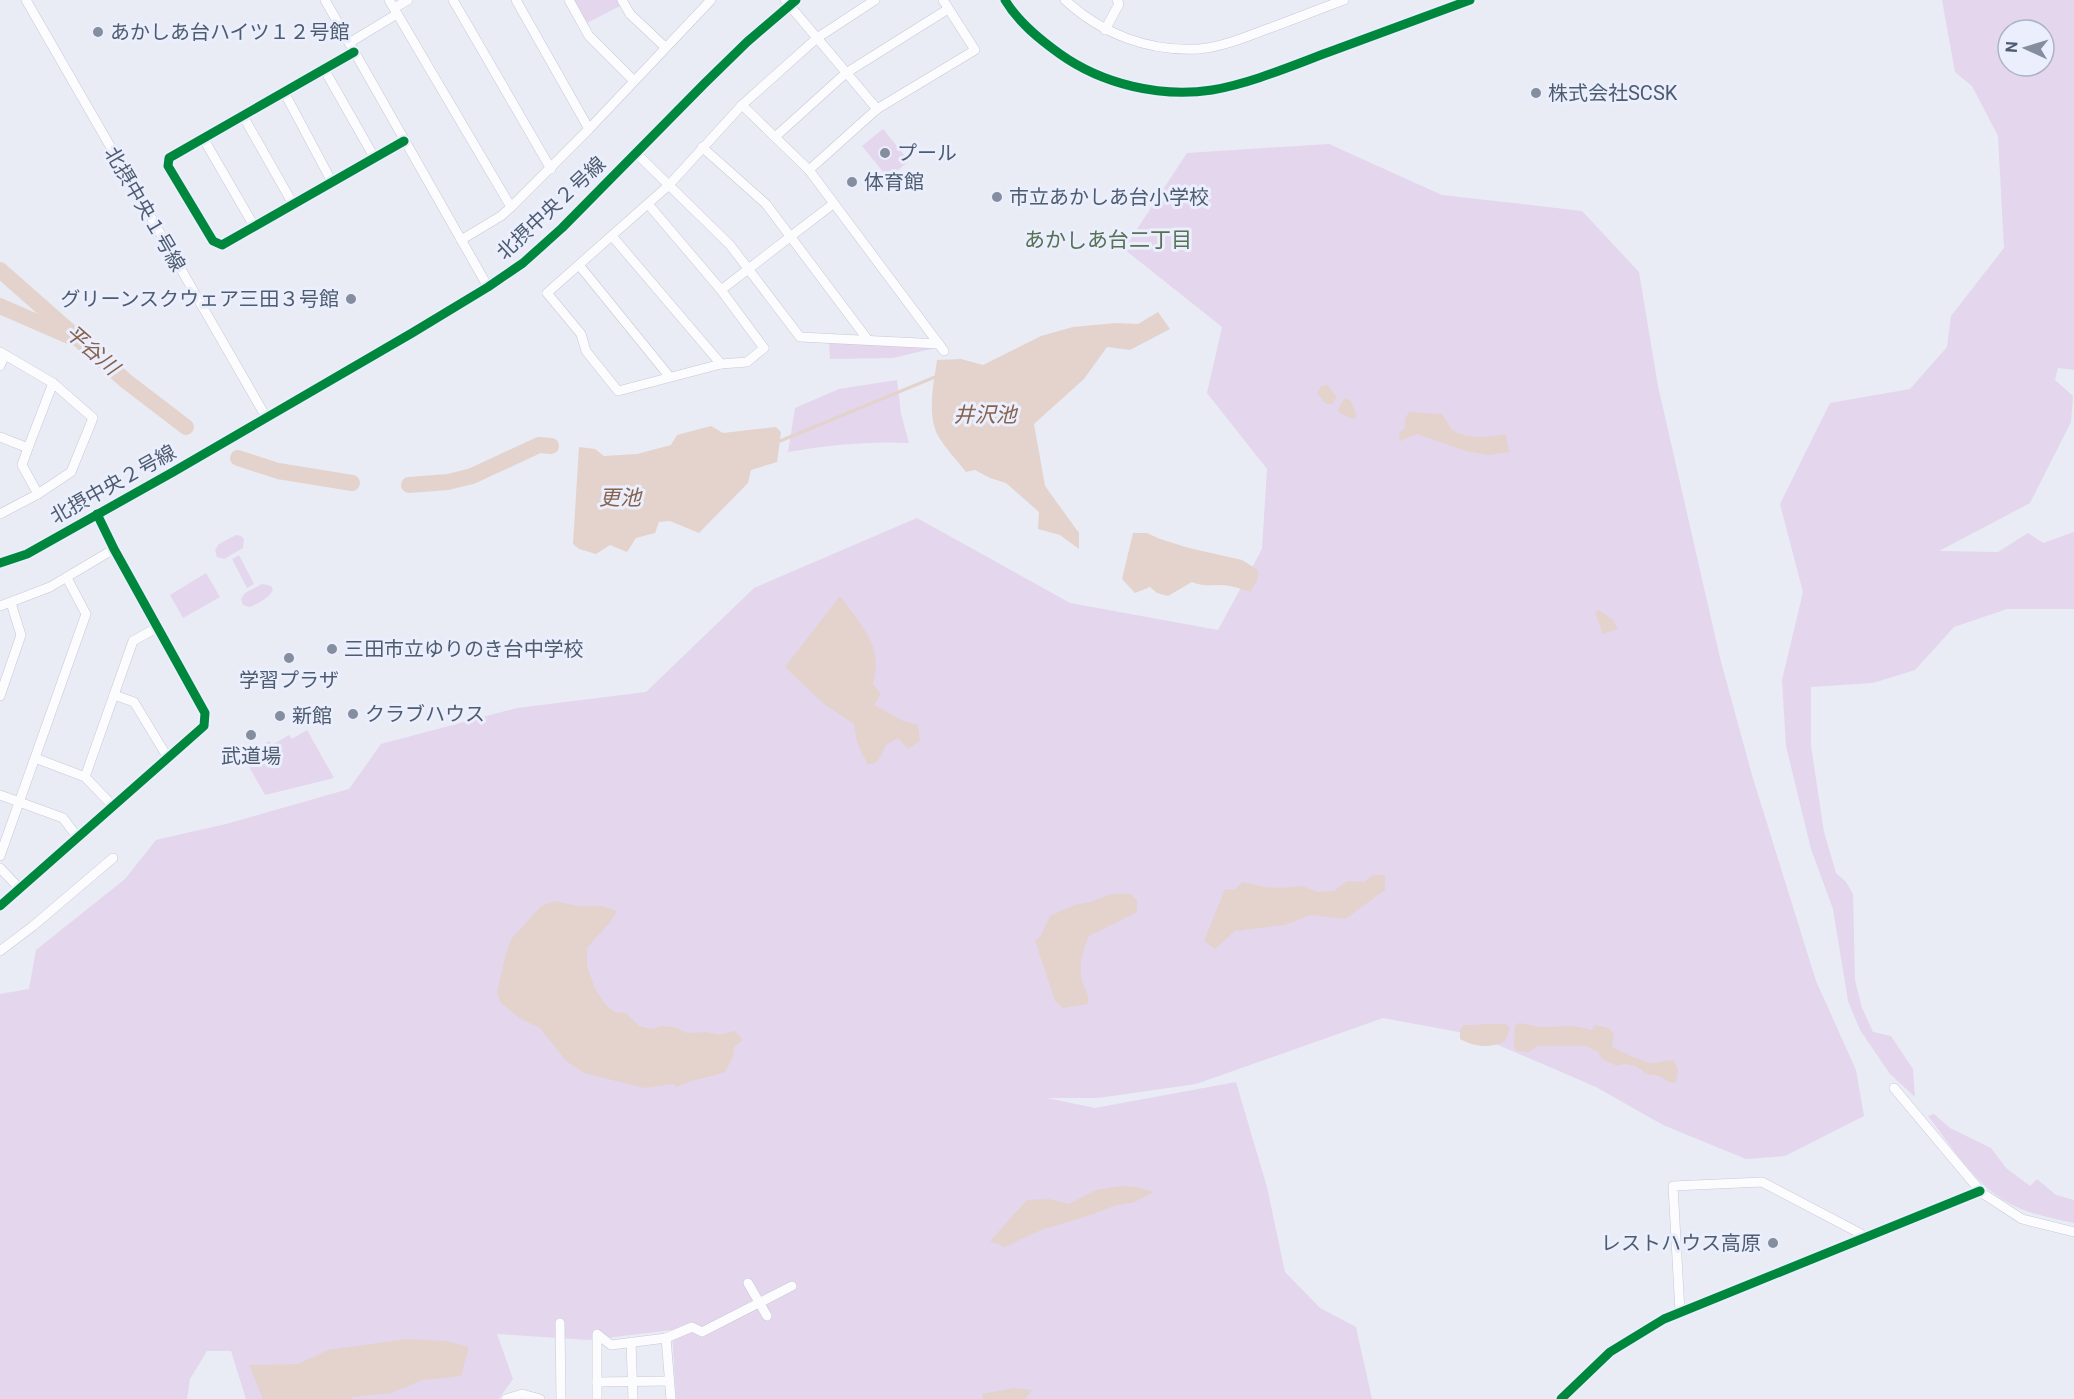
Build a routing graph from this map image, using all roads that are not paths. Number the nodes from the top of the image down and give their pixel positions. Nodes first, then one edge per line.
1 (26, 0) edge
2 (325, 0) edge
3 (408, 0) edge
4 (453, 0) edge
5 (516, 0) edge
6 (569, 0) edge
7 (622, 0) edge
8 (875, 0) edge
9 (1005, 0) edge
10 (1065, 0) edge
11 (1117, 0) edge
12 (1344, 0) edge
13 (1470, 0) edge
14 (707, 1) edge
15 (790, 2) edge
16 (946, 4) edge
17 (394, 7) edge
18 (1105, 30) junction
19 (817, 38) junction
20 (349, 43) junction
21 (665, 47) junction
22 (354, 52) junction
23 (324, 69) junction
24 (846, 73) junction
25 (634, 81) junction
26 (284, 92) junction
27 (742, 105) junction
28 (877, 109) junction
29 (243, 116) junction
30 (589, 129) junction
31 (776, 137) junction
32 (203, 138) junction
33 (404, 141) junction
34 (702, 147) junction
35 (636, 153) junction
36 (374, 157) junction
37 (551, 169) junction
38 (809, 170) junction
39 (332, 182) junction
40 (669, 185) junction
41 (293, 204) junction
42 (648, 204) junction
43 (833, 204) junction
44 (512, 207) junction
45 (254, 226) junction
46 (612, 236) junction
47 (791, 236) junction
48 (461, 240) junction
49 (579, 265) junction
50 (748, 270) junction
51 (488, 287) junction
52 (721, 290) junction
53 (868, 340) junction
54 (2, 353) edge
55 (721, 364) junction
56 (0, 366) edge
57 (669, 376) junction
58 (53, 383) junction
59 (266, 417) junction
60 (0, 437) edge
61 (28, 448) junction
62 (38, 494) junction
63 (0, 514) edge
64 (97, 514) junction
65 (114, 549) junction
66 (0, 563) edge
67 (67, 578) junction
68 (11, 603) junction
69 (0, 606) edge
70 (158, 627) junction
71 (114, 695) junction
72 (0, 696) edge
73 (35, 758) junction
74 (168, 758) junction
75 (85, 777) junction
76 (0, 795) edge
77 (19, 802) junction
78 (113, 806) junction
79 (78, 838) junction
80 (0, 856) edge
81 (113, 858) dead end
82 (0, 868) edge
83 (20, 889) junction
84 (0, 906) edge
85 (0, 951) edge
86 (1894, 1088) dead end
87 (1980, 1191) junction
88 (2074, 1232) edge
89 (1867, 1237) junction
90 (748, 1283) dead end
91 (792, 1286) dead end
92 (760, 1303) junction
93 (1680, 1312) junction
94 (767, 1316) dead end
95 (560, 1323) dead end
96 (666, 1338) junction
97 (631, 1342) junction
98 (669, 1381) junction
99 (597, 1382) junction
100 (632, 1382) junction
101 (506, 1399) edge
102 (540, 1399) edge
103 (561, 1399) edge
104 (597, 1399) edge
105 (633, 1399) edge
106 (671, 1399) edge
107 (1561, 1399) edge

1 - 59 street, 北摂中央１号線
2 - 20 street
3 - 17 street
4 - 37 street
5 - 30 street
6 - 25 street
7 - 21 street
8 - 19 street
9 - 13 street
10 - 18 street
11 - 18 street
12 - 18 street
14 - 21 street
15 - 19 street
15 - 35 street, 北摂中央２号線
16 - 24 street
16 - 28 street
17 - 20 street
17 - 44 street
19 - 24 street
19 - 27 street
20 - 22 street
21 - 25 street
22 - 23 street
22 - 33 street
23 - 26 street
23 - 36 street
24 - 28 street
24 - 31 street
25 - 30 street
26 - 29 street
26 - 39 street
27 - 31 street
27 - 34 street
28 - 38 street
29 - 32 street
29 - 41 street
30 - 37 street
31 - 38 street
32 - 45 street
32 - 45 street
33 - 36 street
33 - 48 street
34 - 40 street
34 - 47 street
35 - 40 street
35 - 51 street, 北摂中央２号線
36 - 39 street
37 - 44 street
38 - 43 street
39 - 41 street
40 - 42 street
40 - 50 street
41 - 45 street
42 - 46 street
42 - 52 street
43 - 47 street
43 - 53 street
44 - 48 street
46 - 49 street
46 - 55 street
47 - 50 street
47 - 53 street
48 - 51 street
49 - 57 street
49 - 57 street
50 - 52 street
50 - 53 street
51 - 59 street, 北摂中央２号線
52 - 55 street
54 - 56 street
54 - 58 street
55 - 57 street
58 - 61 street
58 - 62 street
59 - 64 street, 北摂中央２号線
60 - 61 street
61 - 62 street
62 - 63 street
64 - 65 street
64 - 66 street, 北摂中央２号線
65 - 67 street
65 - 70 street
67 - 68 street
67 - 73 street
68 - 69 street
68 - 72 street
70 - 71 street
70 - 74 street
71 - 74 street
71 - 75 street
73 - 75 street
73 - 77 street
74 - 78 street
75 - 78 street
76 - 77 street
77 - 79 street
77 - 80 street
78 - 79 street
79 - 83 street
81 - 85 street
82 - 83 street
83 - 84 street
86 - 87 street
87 - 88 street
87 - 89 street
89 - 93 street
89 - 93 street
90 - 92 street
91 - 92 street
92 - 94 street
92 - 96 street
93 - 107 street
95 - 103 street
96 - 97 street
96 - 98 street
97 - 99 street
97 - 100 street
98 - 100 street
98 - 106 street
99 - 100 street
99 - 104 street
100 - 105 street
101 - 102 street

